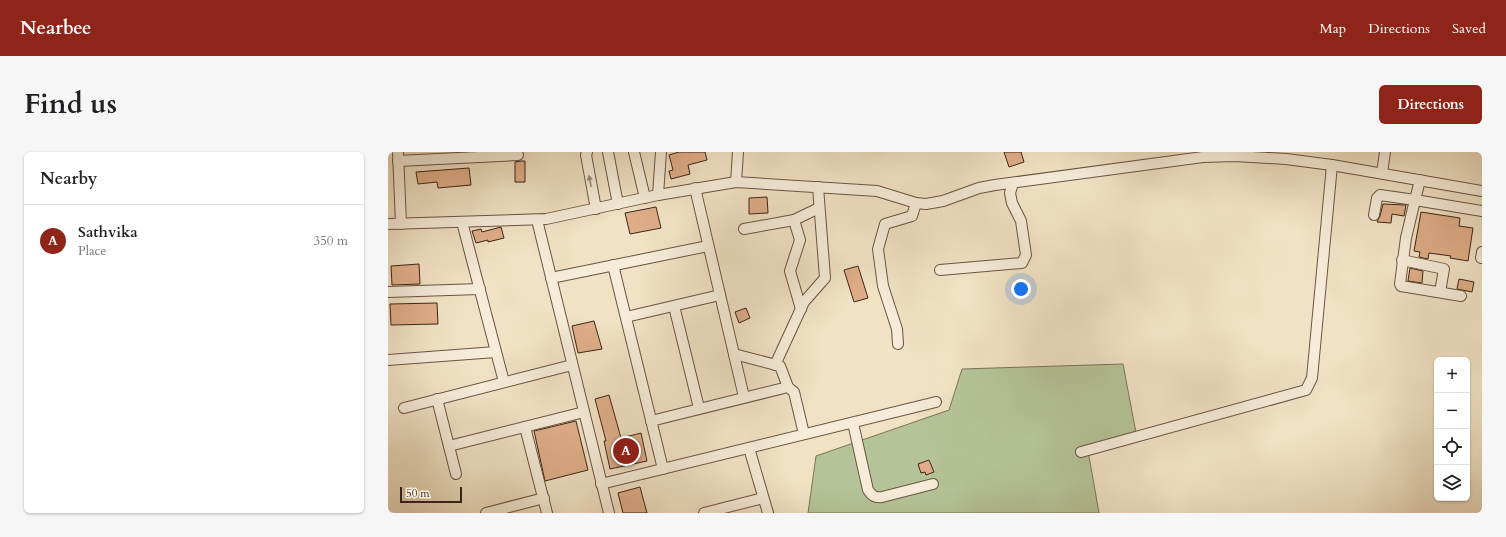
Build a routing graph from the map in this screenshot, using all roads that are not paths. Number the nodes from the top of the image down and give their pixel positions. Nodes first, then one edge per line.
1 (587, 152) edge
2 (608, 152) edge
3 (634, 152) edge
4 (661, 152) edge
5 (738, 152) edge
6 (1385, 152) edge
7 (518, 155) dead end
8 (398, 156) edge
9 (1332, 165) junction
10 (1382, 173) junction
11 (1420, 180) junction
12 (736, 182) junction
13 (1013, 183) junction
14 (818, 187) junction
15 (695, 188) junction
16 (1482, 191) edge
17 (658, 195) junction
18 (645, 198) junction
19 (1415, 200) junction
20 (916, 203) junction
21 (618, 204) junction
22 (819, 208) junction
23 (596, 209) junction
24 (1482, 211) edge
25 (1374, 215) dead end
26 (537, 220) junction
27 (794, 220) junction
28 (462, 222) junction
29 (388, 224) edge
30 (401, 224) junction
31 (744, 229) dead end
32 (708, 246) junction
33 (1402, 260) junction
34 (613, 265) junction
35 (940, 270) dead end
36 (551, 278) junction
37 (480, 289) junction
38 (388, 292) edge
39 (1440, 292) junction
40 (720, 295) junction
41 (1461, 296) dead end
42 (674, 306) junction
43 (801, 309) junction
44 (626, 317) junction
45 (898, 344) dead end
46 (496, 352) junction
47 (734, 354) junction
48 (388, 360) edge
49 (572, 365) junction
50 (775, 365) junction
51 (504, 382) junction
52 (788, 387) junction
53 (744, 397) junction
54 (437, 399) junction
55 (936, 402) dead end
56 (404, 408) dead end
57 (700, 408) junction
58 (584, 412) junction
59 (651, 421) junction
60 (853, 422) junction
61 (525, 427) junction
62 (804, 434) junction
63 (449, 446) junction
64 (750, 448) junction
65 (1081, 452) dead end
66 (663, 469) junction
67 (456, 474) dead end
68 (601, 484) junction
69 (933, 484) dead end
70 (544, 498) junction
71 (763, 498) junction
72 (486, 513) edge
73 (547, 513) edge
74 (608, 513) edge
75 (704, 513) edge
76 (768, 513) edge

23 -> 1 street
2 - 21 street
3 - 18 street
4 - 17 street
5 - 12 street
6 - 10 street
7 - 8 street
8 - 30 street
9 - 10 street
9 - 13 street
9 - 65 street
10 - 11 street
11 - 16 street
11 - 19 street
12 - 14 street
12 - 15 street
13 - 20 street
13 - 35 street
14 - 20 street
14 - 22 street
15 - 17 street
15 - 32 street
17 - 18 street
18 - 21 street
19 - 24 street
19 - 25 street
19 - 33 street
20 - 45 street
21 - 23 street
22 - 27 street
22 - 43 street
23 - 26 street
26 - 28 street
26 - 36 street
27 - 31 street
27 - 43 street
28 - 30 street
28 - 37 street
29 - 30 street
32 - 34 street
32 - 40 street
33 - 39 street
33 - 39 street
34 - 36 street
34 - 44 street
36 - 49 street
37 - 38 street
37 - 46 street
39 - 41 street
40 - 42 street
40 - 47 street
42 - 44 street
42 - 57 street
43 - 50 street
44 - 59 street
46 - 48 street
46 - 51 street
47 - 50 street
47 - 53 street
49 - 51 street
49 - 58 street
50 - 52 street
51 - 54 street
52 - 53 street
52 - 62 street
53 - 57 street
54 - 56 street
54 - 63 street
55 - 60 street
57 - 59 street
58 - 61 street
58 - 68 street
59 - 66 street
60 - 62 street
60 - 69 street
61 - 63 street
61 - 70 street
62 - 64 street
63 - 67 street
64 - 66 street
64 - 71 street
66 - 68 street
68 - 74 street
70 - 72 street
70 - 73 street
71 - 75 street
71 - 76 street

